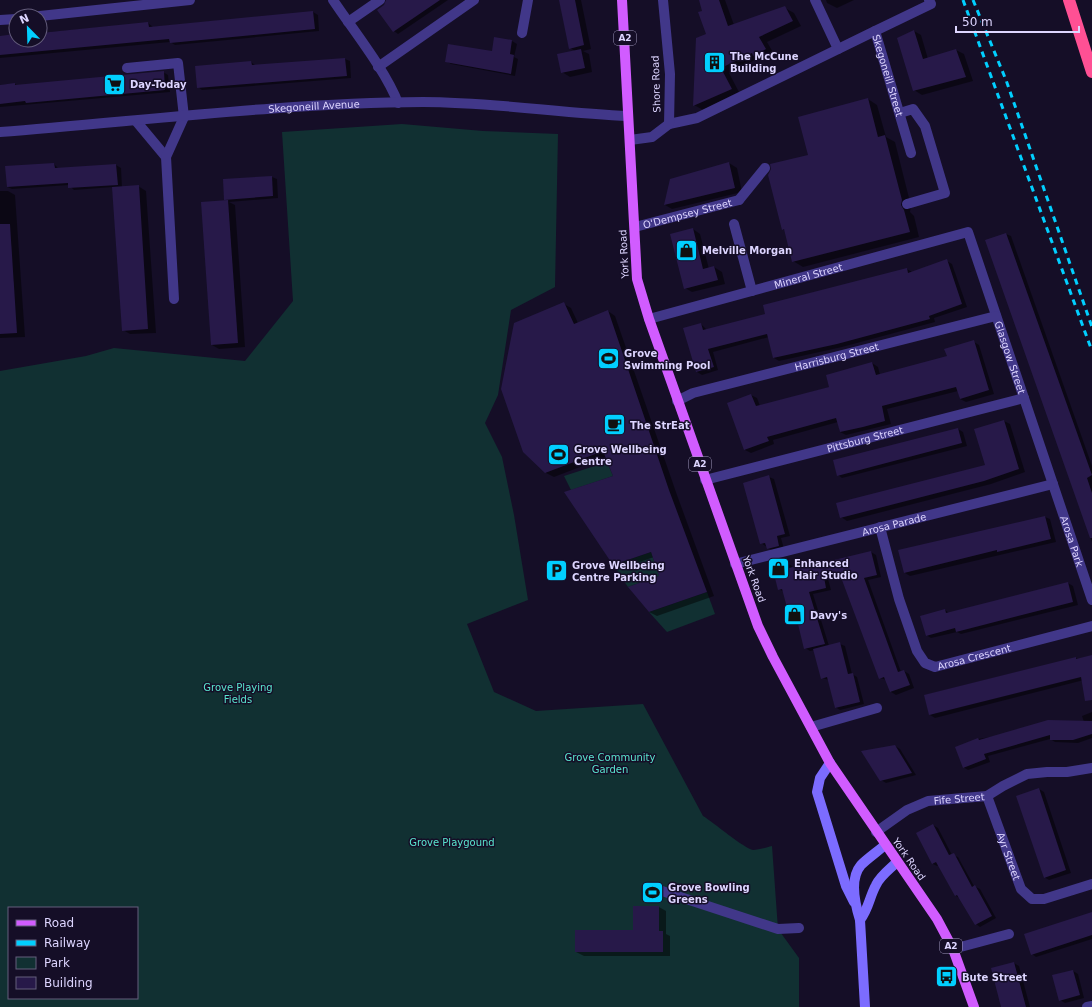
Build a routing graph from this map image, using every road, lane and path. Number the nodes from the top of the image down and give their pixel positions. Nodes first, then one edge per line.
1 (190, 0) edge
2 (334, 0) edge
3 (380, 0) edge
4 (474, 0) edge
5 (528, 0) edge
6 (622, 0) edge
7 (663, 0) edge
8 (815, 0) edge
9 (929, 0) edge
10 (1069, 0) edge
11 (48, 15) edge
12 (348, 22) junction
13 (875, 31) junction
14 (522, 33) dead end
15 (838, 49) junction
16 (378, 67) junction
17 (127, 68) dead end
18 (1092, 72) edge
19 (398, 103) junction
20 (900, 113) junction
21 (628, 116) junction
22 (184, 117) junction
23 (136, 121) junction
24 (669, 124) junction
25 (0, 132) edge
26 (630, 140) junction
27 (911, 153) dead end
28 (166, 156) junction
29 (765, 168) dead end
30 (907, 204) dead end
31 (734, 224) dead end
32 (635, 227) junction
33 (968, 232) joint
34 (752, 291) junction
35 (174, 299) dead end
36 (996, 316) junction
37 (649, 319) junction
38 (1024, 398) junction
39 (678, 401) junction
40 (705, 480) junction
41 (1053, 484) junction
42 (880, 527) junction
43 (735, 564) junction
44 (1092, 600) edge
45 (1092, 626) edge
46 (876, 708) dead end
47 (811, 727) junction
48 (830, 763) junction
49 (1092, 768) edge
50 (987, 796) junction
51 (876, 832) junction
52 (885, 845) junction
53 (897, 862) junction
54 (1092, 884) edge
55 (659, 890) dead end
56 (856, 906) junction
57 (860, 920) junction
58 (799, 928) dead end
59 (1009, 934) dead end
60 (953, 949) junction
61 (1092, 1006) edge
62 (865, 1007) edge
63 (974, 1007) edge
64 (1087, 1007) edge

1 - 11 street
2 - 12 street
3 - 12 street
4 - 16 street
5 - 14 street
6 - 21 main road, A2
7 - 24 street, Shore Road
8 - 15 street
9 - 13 street
10 - 18 highway
12 - 16 street
13 - 15 street, Skegoneill Street
13 - 20 street, Skegoneill Street
15 - 24 street, Skegoneill Street
16 - 19 street
17 - 22 street
19 - 21 street, Skegoneill Avenue
19 - 22 street, Skegoneill Avenue
20 - 27 street, Skegoneill Street
20 - 30 street
21 - 26 main road, York Road / A2
22 - 23 street, Skegoneill Avenue
22 - 28 street
23 - 25 street, Skegoneill Avenue
23 - 28 street
24 - 26 street, Shore Road
26 - 32 main road, York Road / A2
28 - 35 street
29 - 32 street, O'Dempsey Street
31 - 34 street
32 - 37 main road, York Road / A2
33 - 34 street, Mineral Street
33 - 36 street, Glasgow Street
34 - 37 street, Mineral Street
36 - 38 street, Glasgow Street
36 - 39 street, Harrisburg Street
37 - 39 main road, York Road / A2
38 - 40 street, Pittsburg Street
38 - 41 street, Glasgow Street
39 - 40 main road, York Road / A2
40 - 43 main road, York Road / A2
41 - 42 street, Arosa Parade
41 - 44 street, Arosa Park
42 - 43 street, Arosa Parade
42 - 45 street, Arosa Crescent
43 - 47 main road, York Road / A2
46 - 47 street
47 - 48 main road, York Road / A2
48 - 51 main road, York Road / A2
48 - 56 main road
49 - 50 street, Fife Street
50 - 51 street, Fife Street
50 - 54 street, Ayr Street
51 - 52 main road, York Road / A2
52 - 53 main road, York Road / A2
52 - 56 main road
53 - 57 main road
53 - 60 main road, York Road / A2
55 - 58 street
56 - 57 main road
57 - 62 main road
59 - 60 street
60 - 63 main road, York Road / A2
61 - 64 street

